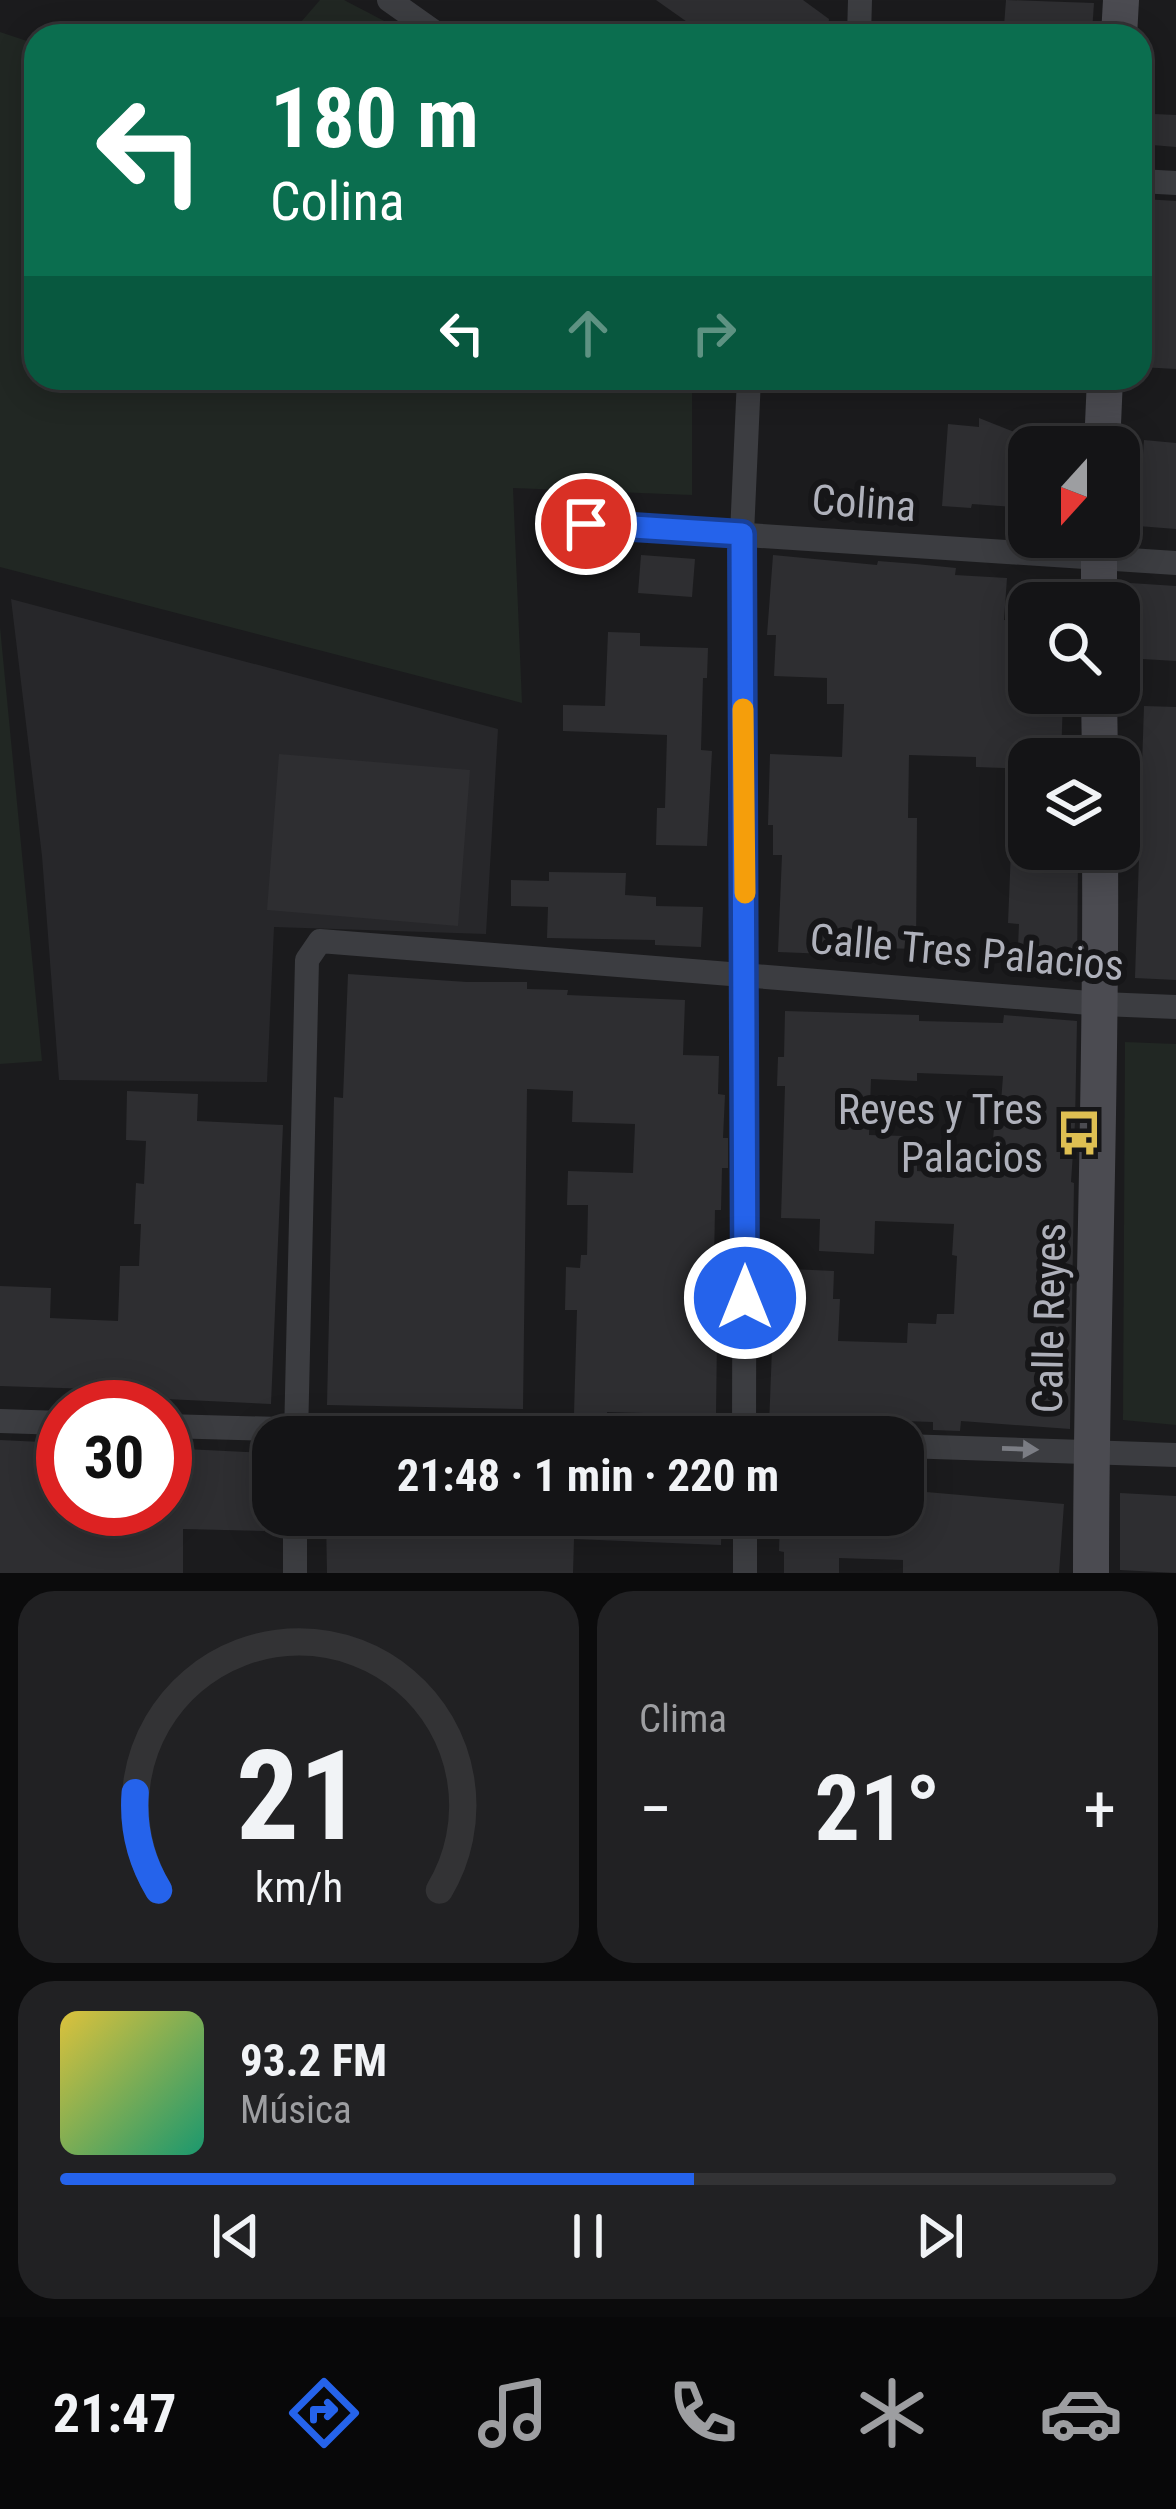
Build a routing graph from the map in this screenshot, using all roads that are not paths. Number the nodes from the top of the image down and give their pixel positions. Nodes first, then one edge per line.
1 (389, 0) edge
2 (423, 24) edge
3 (748, 390) edge
4 (1104, 390) edge
5 (1103, 426) edge
6 (547, 522) dead end
7 (742, 534) junction
8 (1008, 544) edge
9 (1140, 556) edge
10 (1176, 563) edge
11 (1100, 870) edge
12 (746, 974) junction
13 (1102, 1004) junction
14 (1176, 1007) edge
15 (296, 1416) edge
16 (744, 1416) edge
17 (0, 1420) edge
18 (36, 1422) edge
19 (192, 1428) edge
20 (252, 1431) edge
21 (924, 1447) edge
22 (1091, 1451) junction
23 (1176, 1455) edge
24 (295, 1536) edge
25 (745, 1536) edge
26 (295, 1573) edge
27 (745, 1573) edge
28 (1091, 1573) edge

1 - 2 street
3 - 7 street
4 - 5 street
6 - 7 street, Colina
7 - 8 street, Colina
7 - 12 street
9 - 10 street, Colina
11 - 13 street, Calle Reyes
12 - 13 street, Calle Tres Palacios
12 - 15 street, Calle Tres Palacios
12 - 16 street
13 - 14 street, Calle Tres Palacios
13 - 22 street, Calle Reyes
17 - 18 street
19 - 20 street
21 -> 22 street
22 - 23 street
22 - 28 street, Calle Reyes
24 - 26 street
25 - 27 street

